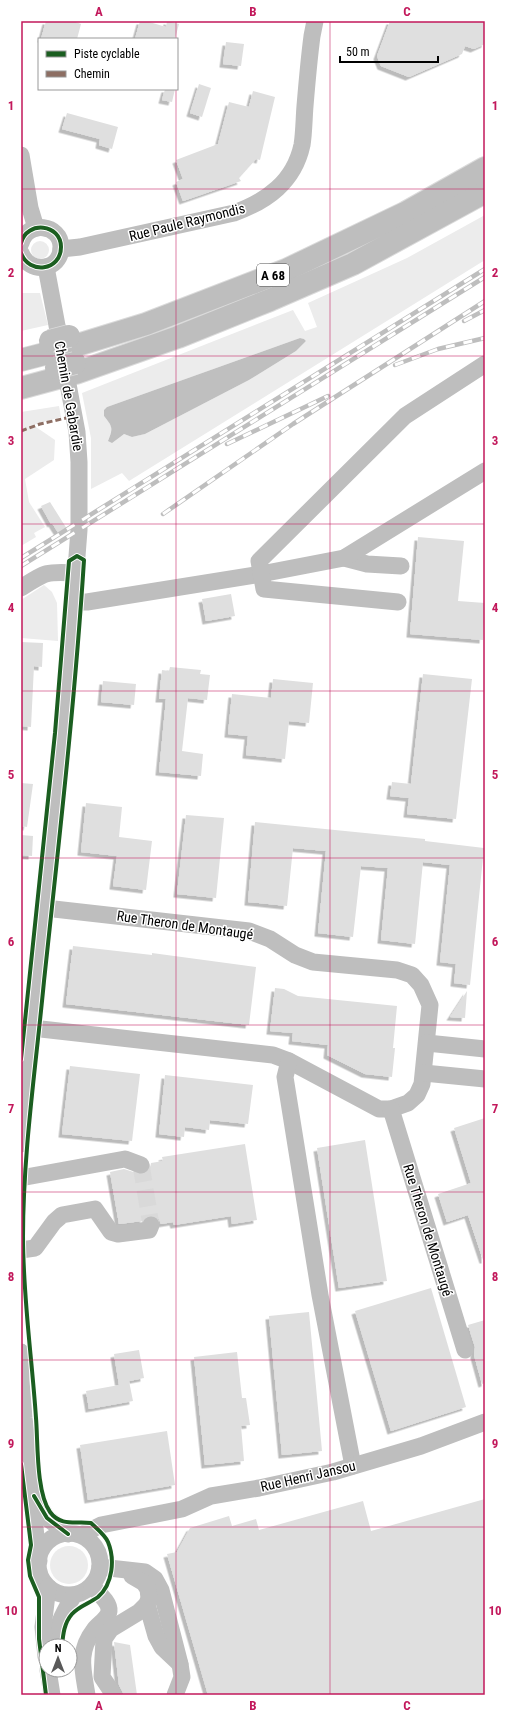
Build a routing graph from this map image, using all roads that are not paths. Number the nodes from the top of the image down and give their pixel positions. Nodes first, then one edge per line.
1 (315, 21) edge
2 (21, 155) edge
3 (485, 168) edge
4 (485, 192) edge
5 (36, 228) junction
6 (61, 249) junction
7 (22, 250) edge
8 (46, 267) junction
9 (21, 348) edge
10 (63, 357) junction
11 (21, 360) edge
12 (485, 364) edge
13 (21, 377) edge
14 (21, 388) edge
15 (485, 471) edge
16 (344, 558) junction
17 (401, 566) dead end
18 (76, 573) junction
19 (261, 574) junction
20 (21, 588) edge
21 (73, 602) junction
22 (398, 602) dead end
23 (45, 908) junction
24 (32, 1028) junction
25 (427, 1043) junction
26 (485, 1049) edge
27 (289, 1062) junction
28 (424, 1073) junction
29 (485, 1079) edge
30 (392, 1109) junction
31 (21, 1144) edge
32 (141, 1164) dead end
33 (21, 1176) edge
34 (151, 1225) dead end
35 (28, 1249) edge
36 (465, 1350) dead end
37 (21, 1352) edge
38 (485, 1422) edge
39 (353, 1466) junction
40 (34, 1496) junction
41 (129, 1518) junction
42 (74, 1535) junction
43 (99, 1559) junction
44 (39, 1561) junction
45 (117, 1570) junction
46 (48, 1586) junction
47 (92, 1586) junction
48 (74, 1595) junction
49 (147, 1604) junction
50 (44, 1638) edge
51 (56, 1638) edge
52 (180, 1664) junction
53 (102, 1676) junction
54 (49, 1678) edge
55 (61, 1678) edge
56 (52, 1695) edge
57 (64, 1695) edge
58 (87, 1695) edge
59 (104, 1695) edge
60 (114, 1695) edge
61 (175, 1695) edge

1 - 6 street, Rue Paule Raymondis
2 - 5 street
3 - 10 highway, A 68
4 - 10 highway, A 68
5 - 6 street
5 - 7 street
6 - 8 street
7 - 8 street
8 - 18 street, Chemin de Gabardie
9 - 10 highway
10 - 11 highway, A 68
10 - 13 highway, A 68
10 - 14 highway
12 - 19 street
15 - 16 street
16 - 17 street
16 - 19 street
18 - 20 street
18 - 21 street, Chemin de Gabardie
19 - 21 street
19 - 22 street
21 - 23 street, Chemin de Gabardie
23 - 24 street, Chemin de Gabardie
23 - 25 street, Rue Theron de Montaugé
24 - 27 street
24 - 31 street, Chemin de Gabardie
25 - 26 street
25 - 28 street, Rue Theron de Montaugé
27 - 30 street
27 - 39 street
28 - 29 street
28 - 30 street, Rue Theron de Montaugé
30 - 36 street, Rue Theron de Montaugé
32 - 33 street
34 - 35 street
37 - 40 street
38 - 39 street, Rue Henri Jansou
39 - 41 street, Rue Henri Jansou
40 - 42 street
40 - 44 street
41 - 42 street, Rue Henri Jansou
41 - 43 street, Rue Henri Jansou
42 - 43 street
42 - 44 street
43 - 45 street
43 - 47 street
44 - 46 street
45 - 49 street
45 - 52 street
46 - 48 street
46 - 50 street
47 - 48 street
47 - 58 street
48 - 51 street
49 - 52 street
49 - 53 street
52 - 61 street
53 - 59 street
53 - 60 street
54 - 56 street
55 - 57 street

